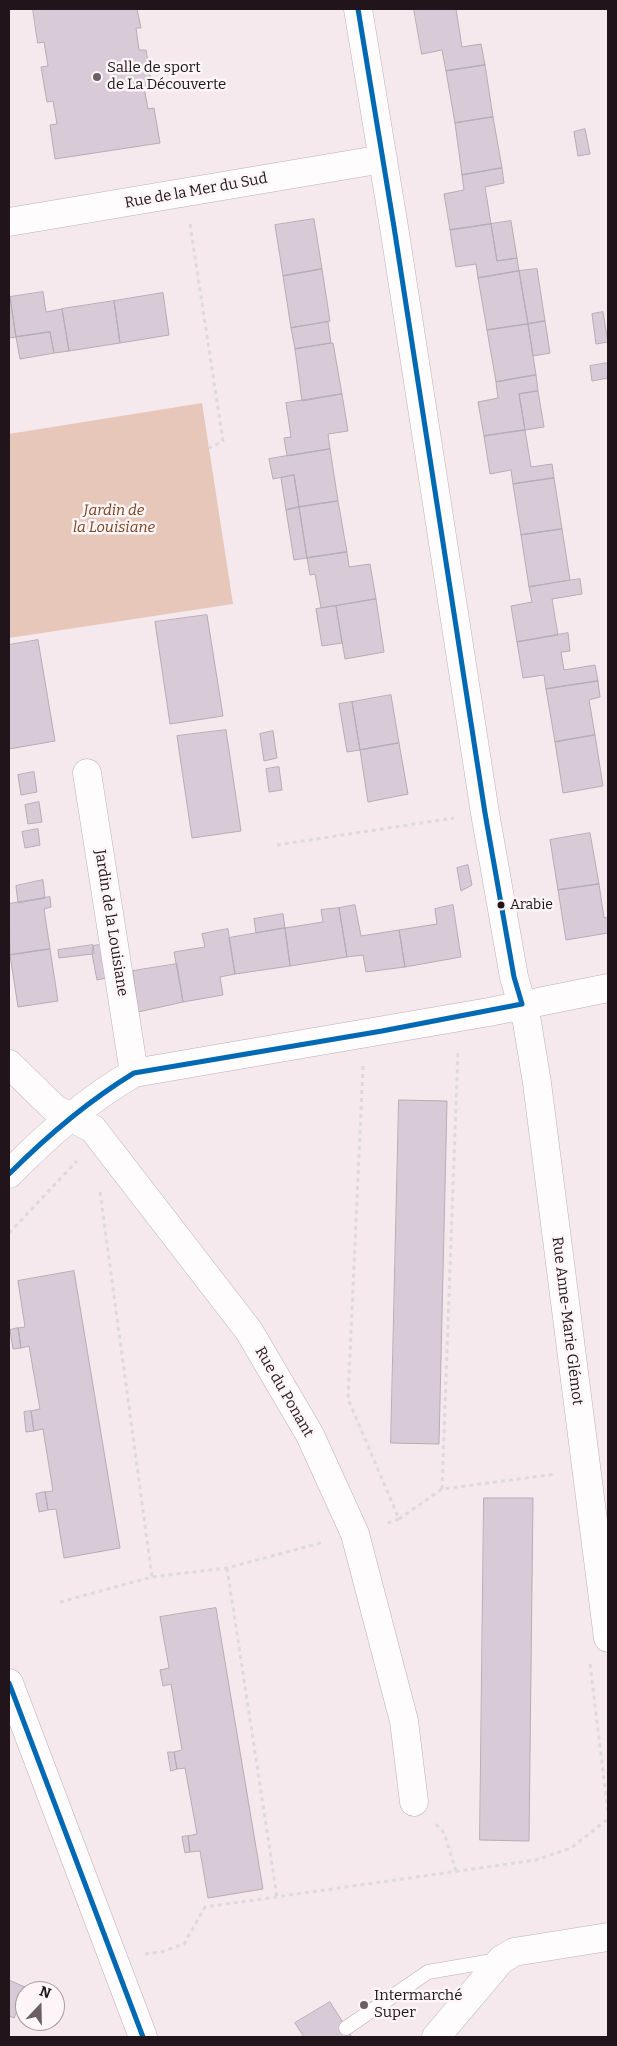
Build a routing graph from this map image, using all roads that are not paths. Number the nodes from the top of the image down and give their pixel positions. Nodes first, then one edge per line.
1 (358, 9) edge
2 (383, 159) junction
3 (9, 222) edge
4 (87, 773) dead end
5 (608, 988) edge
6 (522, 1004) junction
7 (9, 1064) edge
8 (134, 1073) junction
9 (70, 1117) junction
10 (9, 1174) edge
11 (608, 1638) edge
12 (9, 1683) edge
13 (414, 1802) road end
14 (608, 1937) edge
15 (501, 1960) junction
16 (346, 2028) dead end
17 (143, 2037) edge
18 (436, 2037) edge

1 - 2 street, Rue Anne-Marie Glémot
2 - 3 street, Rue de la Mer du Sud
2 - 6 street, Rue Anne-Marie Glémot
4 - 8 street, Jardin de la Louisiane
5 - 6 street
6 - 8 street
6 - 11 street, Rue Anne-Marie Glémot
7 - 9 street, Rue du Ponant
8 - 9 street
9 - 10 street
9 - 13 street, Rue du Ponant
12 - 17 street
14 - 15 street
15 - 16 lane
15 - 18 street

